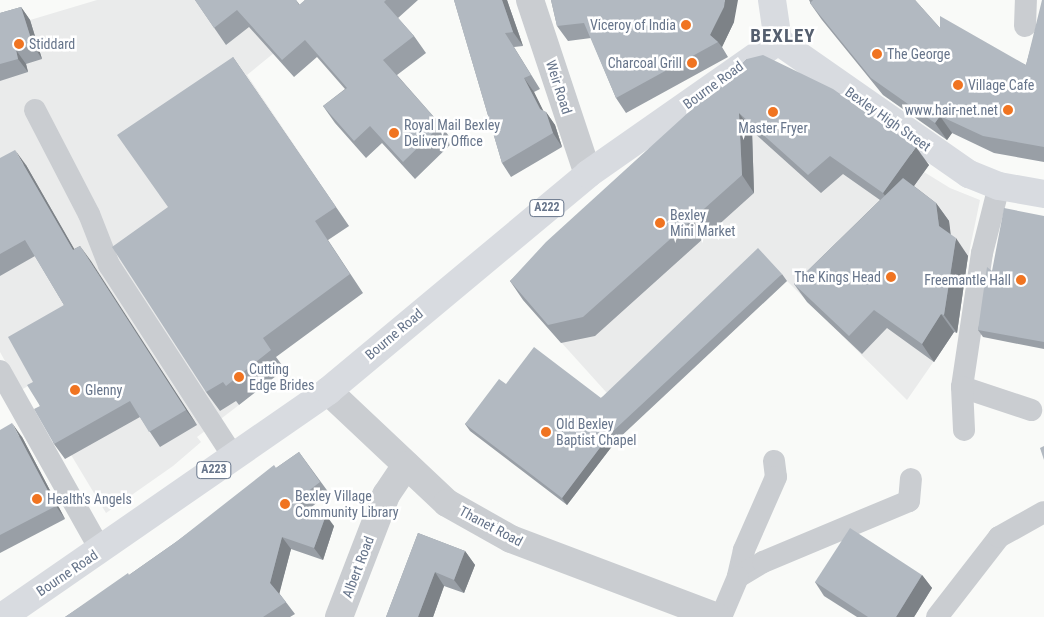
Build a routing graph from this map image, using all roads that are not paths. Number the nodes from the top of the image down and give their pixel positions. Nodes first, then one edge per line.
1 (530, 0) edge
2 (772, 0) edge
3 (1026, 0) edge
4 (1025, 26) dead end
5 (778, 41) junction
6 (35, 110) dead end
7 (588, 174) junction
8 (999, 186) junction
9 (1044, 194) edge
10 (0, 371) edge
11 (962, 387) junction
12 (328, 390) junction
13 (1031, 410) dead end
14 (964, 430) dead end
15 (233, 456) junction
16 (774, 461) dead end
17 (406, 465) junction
18 (911, 479) dead end
19 (1044, 512) edge
20 (101, 551) junction
21 (738, 577) junction
22 (681, 611) edge
23 (2, 617) edge
24 (340, 617) edge
25 (719, 617) edge
26 (937, 617) edge

1 - 7 street, Weir Road
2 - 5 main road
3 - 4 lane
5 - 7 main road, Bourne Road / A222
5 - 8 main road, Bexley High Street
6 - 15 lane
7 - 12 main road, Bourne Road / A222
8 - 9 main road, Bexley High Street
8 - 11 lane
10 - 20 lane
11 - 13 lane
11 - 14 lane
12 - 15 main road, Bourne Road / A223
12 - 17 street, Thanet Road
15 - 20 main road, Bourne Road / A223
16 - 21 lane
17 - 22 street, Thanet Road
17 - 24 street, Albert Road
18 - 21 lane
19 - 26 lane
20 - 23 main road, Bourne Road / A223
21 - 25 lane
22 - 25 street, Thanet Road

